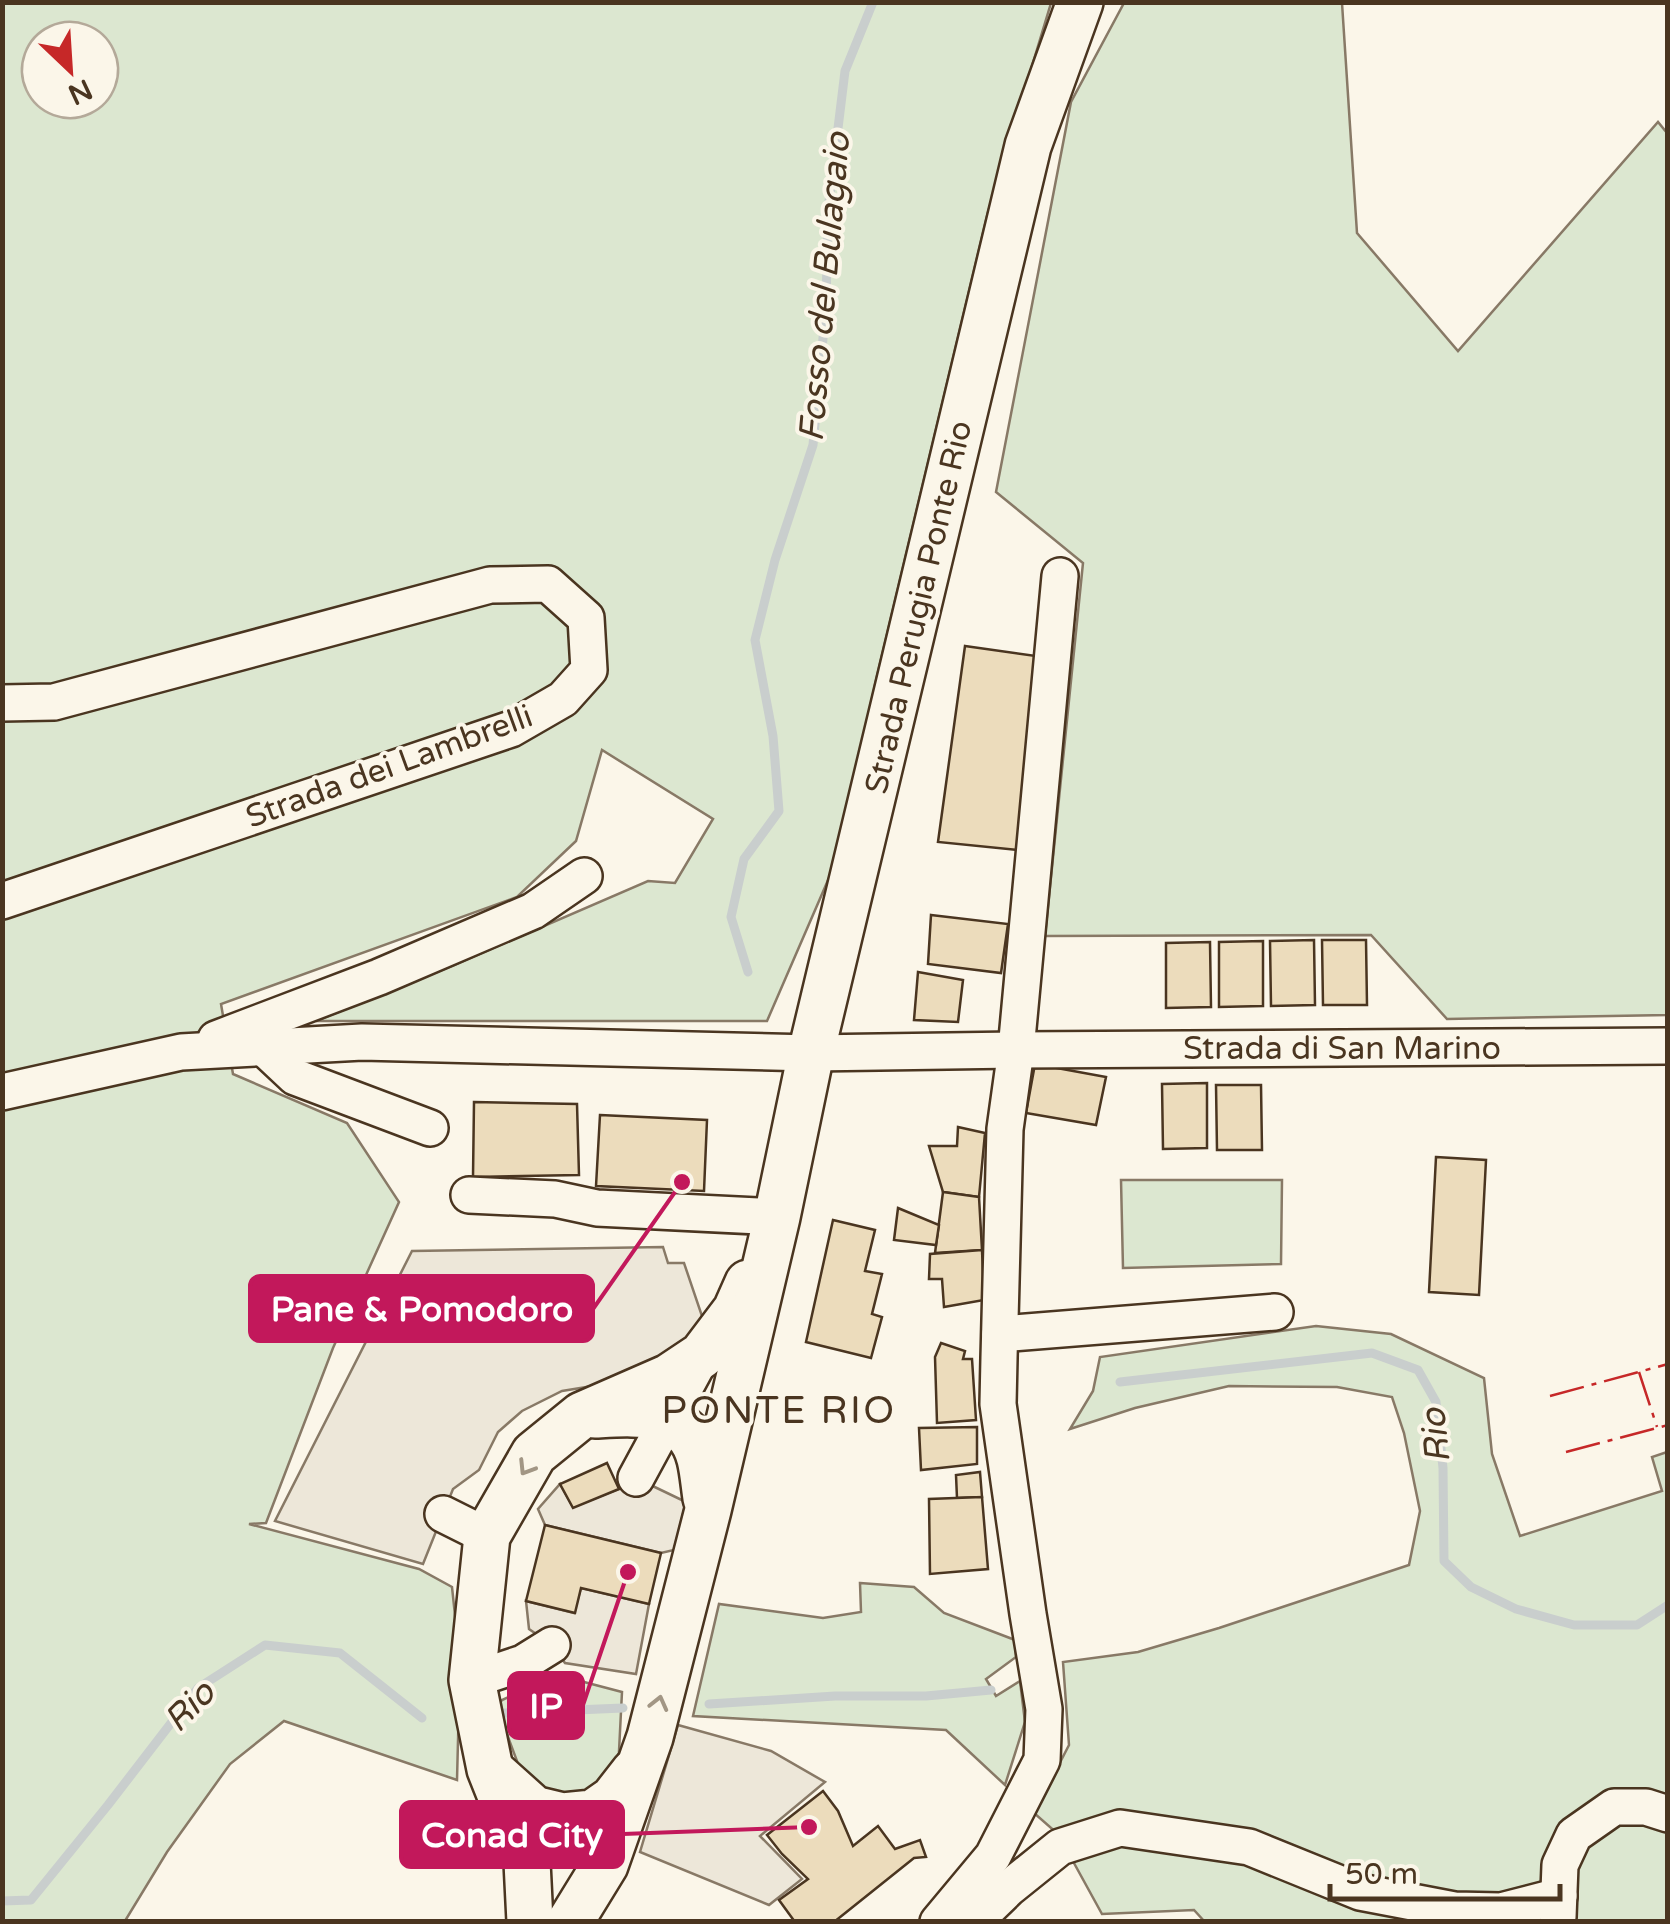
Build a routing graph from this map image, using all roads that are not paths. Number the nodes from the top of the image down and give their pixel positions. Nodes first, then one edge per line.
1 (1080, 2) edge
2 (1060, 576) dead end
3 (2, 703) edge
4 (584, 876) dead end
5 (2, 901) edge
6 (1668, 1046) edge
7 (263, 1047) junction
8 (1016, 1050) junction
9 (180, 1052) junction
10 (811, 1053) junction
11 (2, 1092) edge
12 (430, 1128) dead end
13 (470, 1195) dead end
14 (778, 1217) junction
15 (1275, 1312) dead end
16 (1000, 1334) junction
17 (702, 1355) junction
18 (582, 1415) junction
19 (668, 1418) junction
20 (636, 1478) dead end
21 (708, 1510) junction
22 (443, 1514) dead end
23 (486, 1536) junction
24 (552, 1645) dead end
25 (472, 1680) junction
26 (644, 1758) junction
27 (490, 1769) junction
28 (1668, 1814) edge
29 (527, 1862) junction
30 (606, 1865) junction
31 (1559, 1909) edge
32 (530, 1922) edge
33 (570, 1922) edge
34 (938, 1922) edge
35 (974, 1922) edge

1 - 10 main road, Strada Perugia Ponte Rio
2 - 8 street
3 - 5 street, Strada dei Lambrelli
4 - 9 street
6 - 8 street, Strada di San Marino
7 - 9 street
7 - 10 street
7 - 12 street
8 - 10 street
8 - 16 street
9 - 11 street
10 - 14 main road, Strada Perugia Ponte Rio
13 - 14 street
14 - 17 main road, Strada Perugia Ponte Rio
14 - 21 main road, Strada Perugia Ponte Rio
15 - 16 street
16 - 34 street
17 - 18 main road, Strada Perugia Ponte Rio
17 - 19 street
18 - 19 main road
18 -> 23 main road, Strada Perugia Ponte Rio
19 - 20 street
19 - 21 main road, Strada Perugia Ponte Rio
26 -> 21 main road, Strada Perugia Ponte Rio
22 - 23 street
23 - 25 main road, Strada Perugia Ponte Rio
24 - 25 street
25 - 27 main road, Strada Perugia Ponte Rio
26 - 27 main road, Strada Perugia Ponte Rio
26 - 30 main road, Strada Perugia Ponte Rio
27 - 29 main road, Strada Perugia Ponte Rio
28 - 31 street
29 - 30 main road
29 - 32 main road, Strada Perugia Ponte Rio
30 - 33 main road, Strada Perugia Ponte Rio
31 - 35 street

